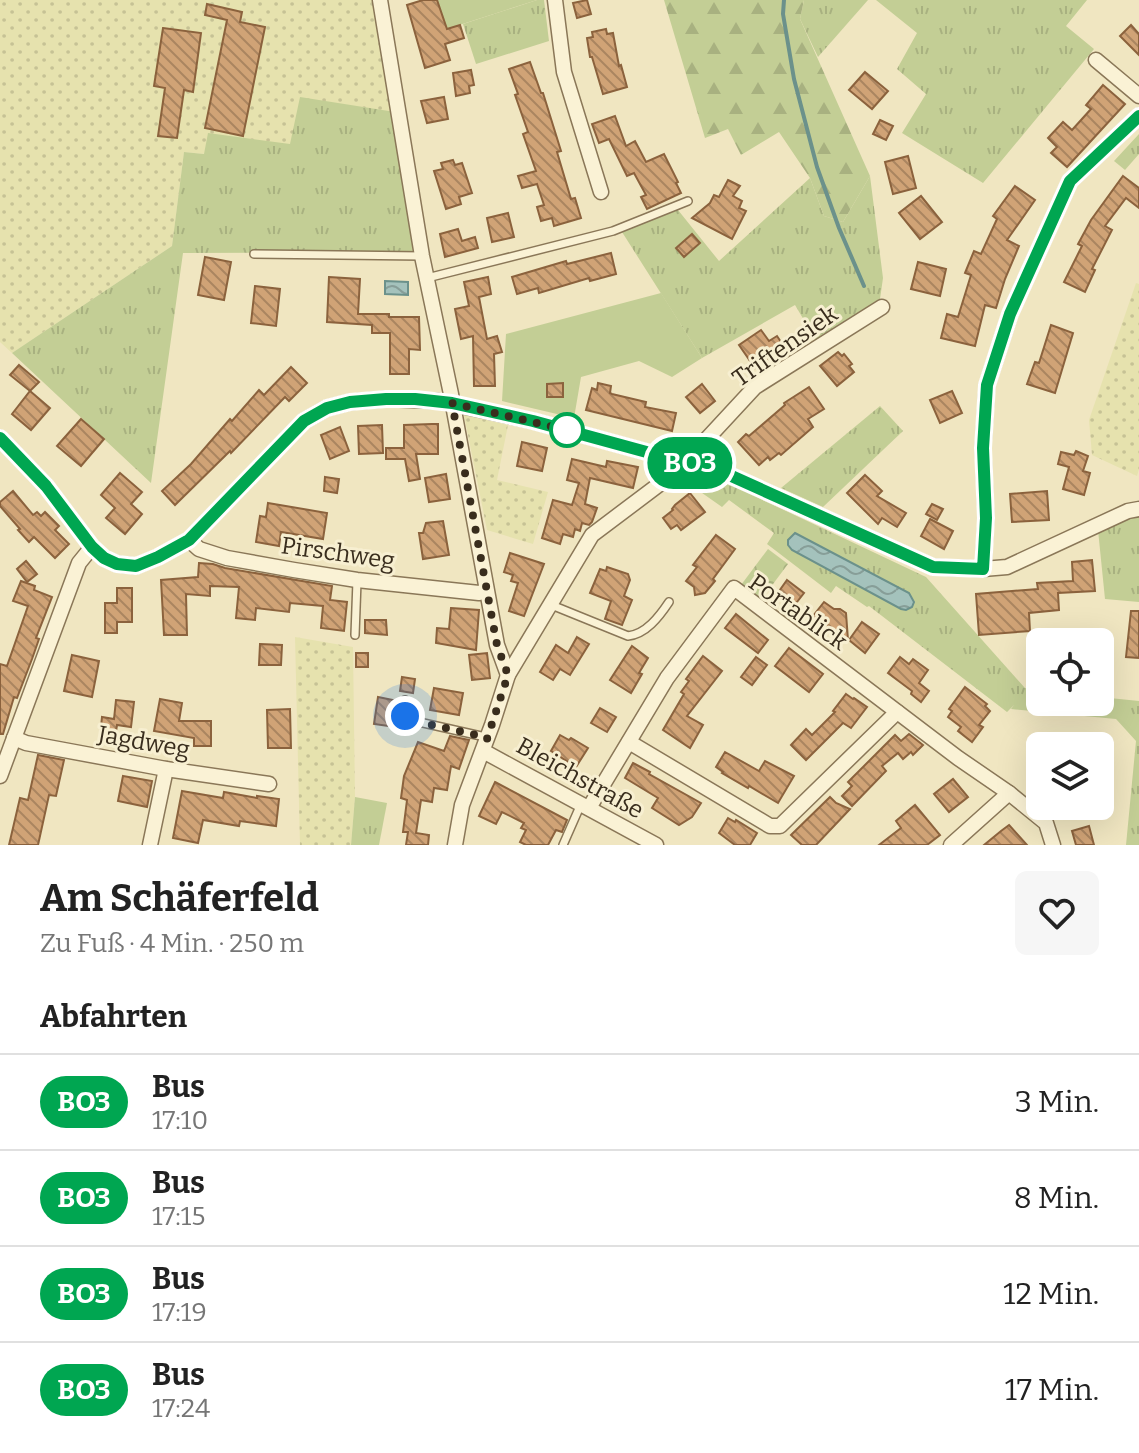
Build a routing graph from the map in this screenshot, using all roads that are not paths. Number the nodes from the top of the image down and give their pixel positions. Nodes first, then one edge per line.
1 (380, 0) edge
2 (555, 0) edge
3 (1096, 60) dead end
4 (1139, 96) edge
5 (1139, 116) edge
6 (601, 192) dead end
7 (688, 201) dead end
8 (254, 254) dead end
9 (422, 256) junction
10 (427, 278) junction
11 (882, 307) dead end
12 (452, 403) junction
13 (0, 438) edge
14 (685, 461) junction
15 (1139, 509) edge
16 (189, 540) junction
17 (92, 547) junction
18 (983, 569) junction
19 (357, 580) junction
20 (486, 591) junction
21 (669, 602) dead end
22 (549, 604) junction
23 (355, 635) dead end
24 (508, 675) junction
25 (405, 700) dead end
26 (897, 712) junction
27 (14, 738) junction
28 (629, 742) junction
29 (485, 745) junction
30 (166, 769) junction
31 (0, 776) edge
32 (269, 784) dead end
33 (1009, 793) junction
34 (585, 806) junction
35 (150, 845) edge
36 (455, 845) edge
37 (563, 845) edge
38 (656, 845) edge
39 (951, 845) edge
40 (1053, 845) edge

1 - 9 street
2 - 6 street
3 - 4 street
5 - 18 street
7 - 10 lane
8 - 9 lane
9 - 10 street
10 - 12 street
11 - 14 street, Triftensiek
12 - 14 street
12 - 16 street
12 - 20 street
13 - 17 street
14 - 18 street
14 - 22 street, Triftensiek
15 - 18 street
16 - 17 street
16 - 19 street, Pirschweg
17 - 27 street
19 - 20 street, Pirschweg
19 - 23 lane
20 - 24 street
21 - 22 lane
22 - 24 street, Triftensiek
24 - 29 street, Triftensiek
25 - 29 lane
26 - 28 street
26 - 28 street, Portablick
26 - 33 street, Portablick
27 - 30 street, Jagdweg
27 - 31 street
28 - 34 street, Portablick
29 - 34 street, Bleichstraße
29 - 36 street, Triftensiek
30 - 32 street, Jagdweg
30 - 35 street
33 - 39 street
33 - 40 street, Portablick
34 - 37 lane
34 - 38 street, Bleichstraße

